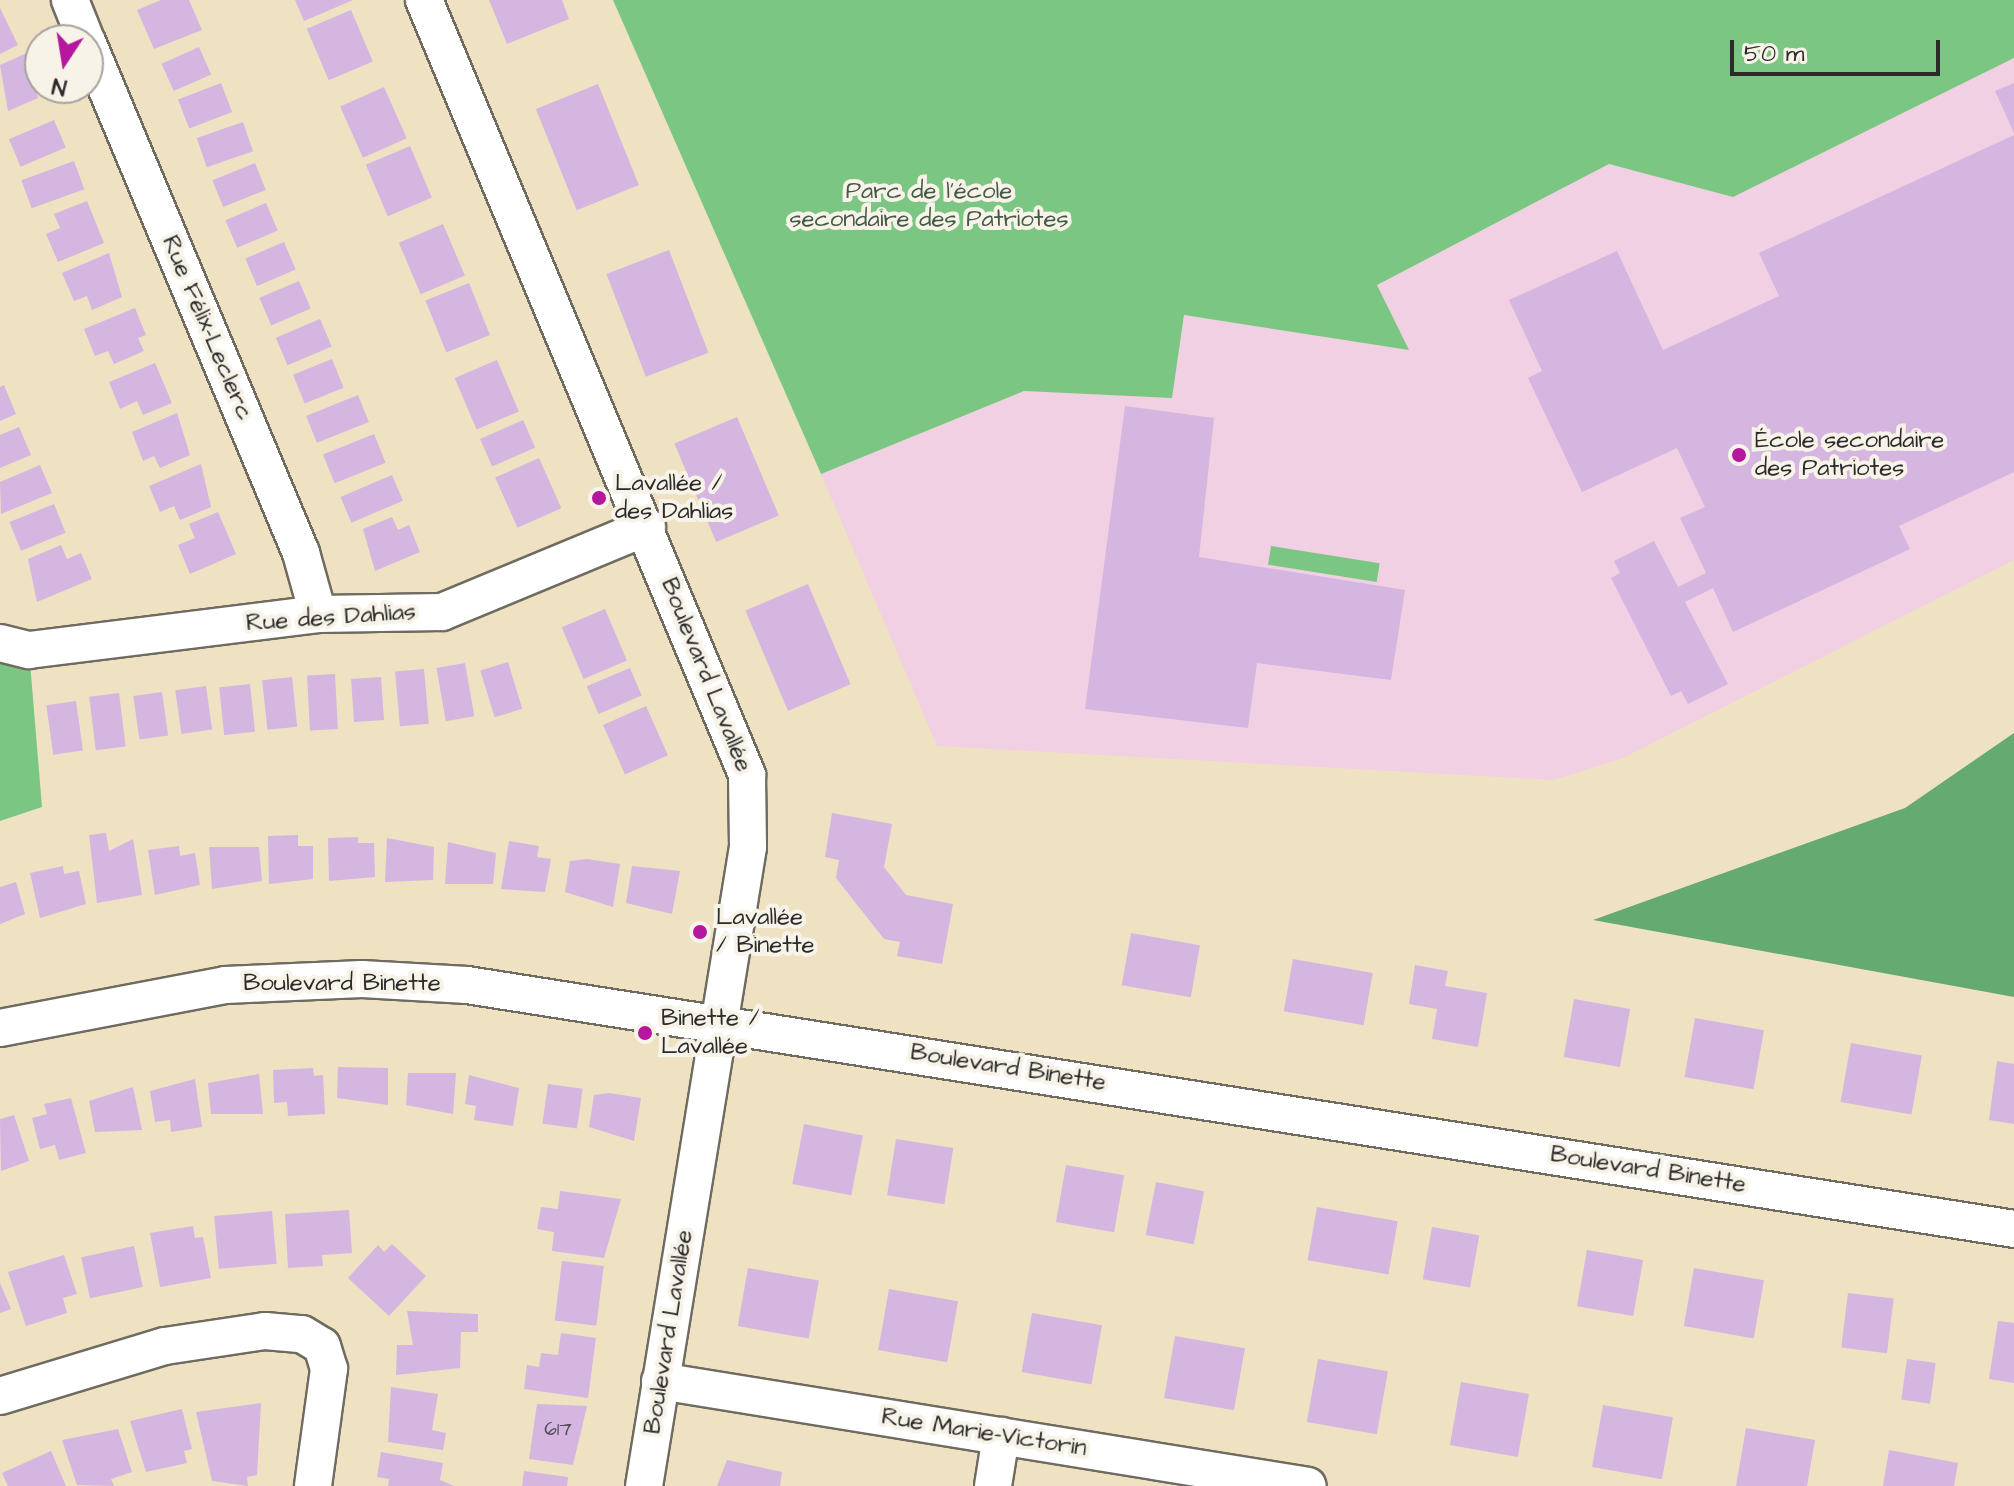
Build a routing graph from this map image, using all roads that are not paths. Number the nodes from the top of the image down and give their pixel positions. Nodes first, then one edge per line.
1 (70, 0) edge
2 (424, 0) edge
3 (80, 24) edge
4 (104, 83) edge
5 (647, 527) junction
6 (318, 614) junction
7 (0, 643) edge
8 (0, 1009) edge
9 (720, 1012) junction
10 (0, 1028) edge
11 (2014, 1209) edge
12 (2014, 1229) edge
13 (660, 1381) junction
14 (0, 1396) edge
15 (1001, 1436) junction
16 (313, 1486) edge
17 (644, 1486) edge
18 (993, 1486) edge
19 (1308, 1486) edge

1 - 3 street, Rue Félix-Leclerc
2 - 5 street, Boulevard Lavallée
4 - 6 street, Rue Félix-Leclerc
5 - 6 street, Rue des Dahlias
5 - 9 street, Boulevard Lavallée
6 - 7 street, Rue des Dahlias
8 - 9 street, Boulevard Binette
9 - 10 street, Boulevard Binette
9 - 11 street, Boulevard Binette
9 - 12 street, Boulevard Binette
9 - 13 street, Boulevard Lavallée
13 - 15 street, Rue Marie-Victorin
13 - 17 street, Boulevard Lavallée
14 - 16 street
15 - 18 street
15 - 19 street, Rue Marie-Victorin

